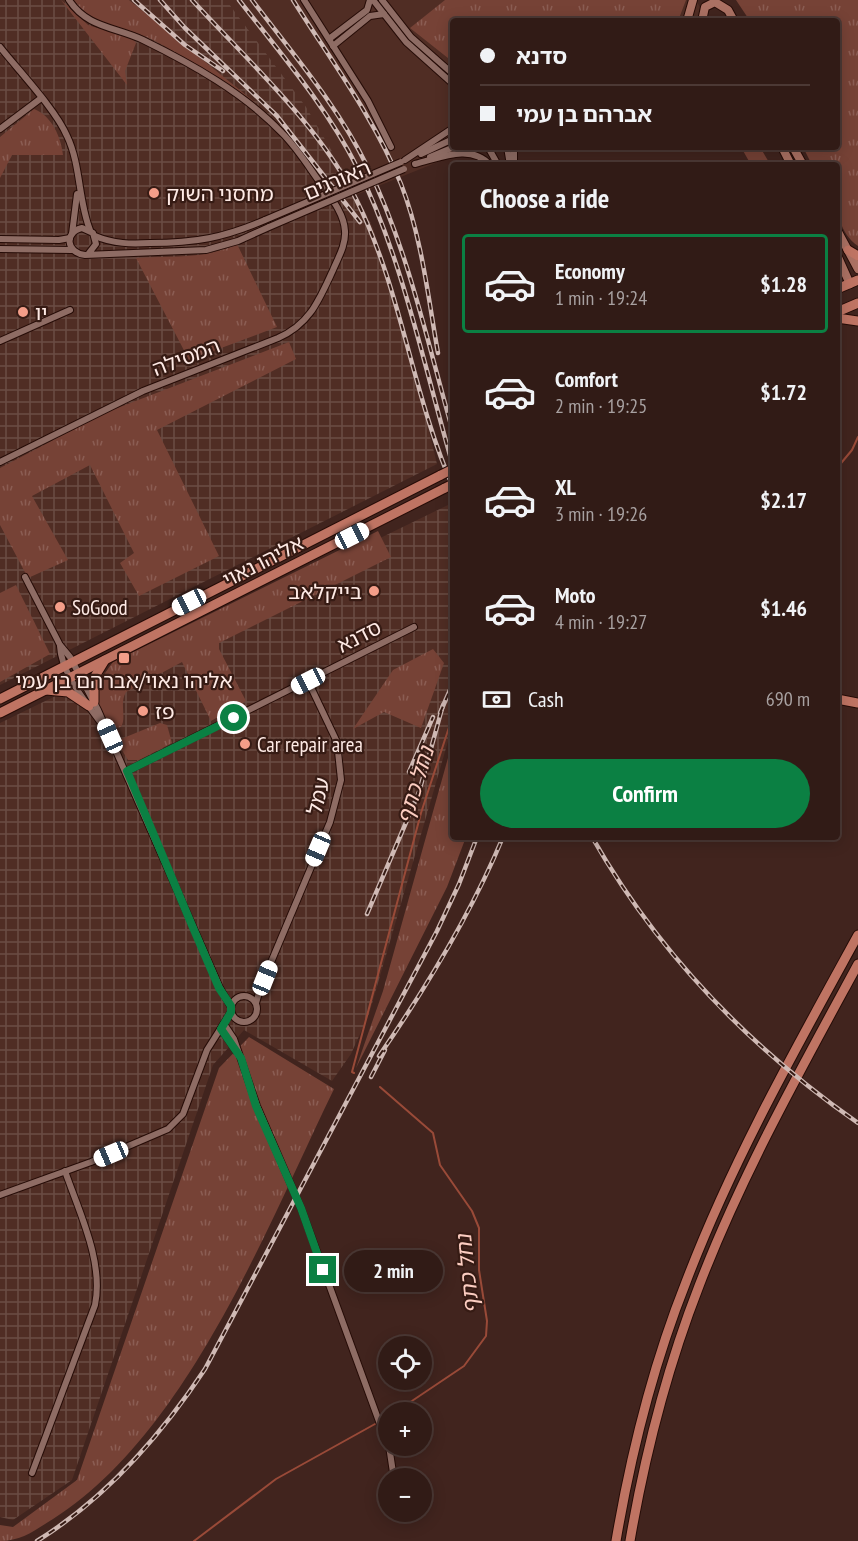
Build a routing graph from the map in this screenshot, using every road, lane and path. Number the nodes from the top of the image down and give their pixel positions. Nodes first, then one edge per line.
1 (69, 0) edge
2 (304, 0) edge
3 (372, 0) edge
4 (382, 0) edge
5 (693, 0) edge
6 (702, 0) edge
7 (716, 2) edge
8 (704, 10) junction
9 (384, 14) junction
10 (688, 18) edge
11 (703, 18) edge
12 (732, 18) edge
13 (329, 39) junction
14 (333, 46) junction
15 (0, 47) edge
16 (423, 48) junction
17 (450, 66) edge
18 (450, 79) edge
19 (450, 79) edge
20 (40, 99) junction
21 (0, 129) edge
22 (450, 130) edge
23 (450, 140) edge
24 (391, 147) dead end
25 (450, 149) edge
26 (487, 162) edge
27 (403, 164) junction
28 (415, 164) junction
29 (78, 184) junction
30 (267, 224) junction
31 (90, 230) junction
32 (840, 235) edge
33 (71, 236) junction
34 (95, 236) junction
35 (0, 239) edge
36 (0, 249) edge
37 (72, 250) junction
38 (848, 250) junction
39 (89, 253) junction
40 (858, 256) edge
41 (840, 260) edge
42 (858, 268) edge
43 (854, 282) edge
44 (840, 288) edge
45 (858, 301) edge
46 (70, 310) dead end
47 (840, 310) edge
48 (840, 318) edge
49 (858, 321) edge
50 (0, 341) edge
51 (0, 462) edge
52 (450, 471) edge
53 (449, 486) edge
54 (25, 576) dead end
55 (414, 627) dead end
56 (107, 659) junction
57 (69, 663) junction
58 (75, 674) junction
59 (308, 681) junction
60 (44, 690) junction
61 (0, 699) edge
62 (840, 700) edge
63 (91, 704) junction
64 (858, 704) edge
65 (0, 713) edge
66 (127, 771) junction
67 (858, 927) edge
68 (858, 935) edge
69 (858, 964) edge
70 (261, 986) junction
71 (219, 988) junction
72 (825, 995) junction
73 (248, 996) junction
74 (237, 998) junction
75 (256, 1003) junction
76 (231, 1009) junction
77 (240, 1022) junction
78 (224, 1027) junction
79 (65, 1171) junction
80 (0, 1195) edge
81 (378, 1416) edge
82 (32, 1473) dead end
83 (616, 1541) edge
84 (630, 1541) edge

1 - 51 street, המסילה
2 - 13 street
3 - 9 street
3 - 13 street
4 - 16 street
5 - 10 main road
6 - 8 main road
7 - 8 main road
7 - 12 main road
8 - 11 main road
9 - 14 street
9 - 18 street
13 - 14 street
14 - 24 street
15 - 20 street
16 - 17 street
16 - 19 street
20 - 21 street
20 - 29 street
22 - 27 street
23 - 27 street, האורגים
25 - 28 street, האורגים
26 - 28 street
27 - 28 street, האורגים
27 - 30 street, האורגים, bridge
29 - 31 street
29 - 33 street
30 - 34 street, האורגים
30 - 39 street, האורגים
31 - 33 street
31 - 34 street
32 - 38 main road
33 - 35 street
33 - 37 street
34 - 39 street
36 - 37 street
37 - 39 street
38 - 40 highway
38 - 42 main road
41 - 43 main road
43 - 44 highway
43 - 45 highway
45 - 47 highway
46 - 50 street
48 - 49 highway
52 - 57 highway, אליהו נאוי, bridge
53 - 56 highway, אליהו נאוי
54 - 57 street
55 - 59 street, סדנא
56 - 58 highway, אליהו נאוי
56 - 63 highway
57 - 58 street
57 - 61 highway, אליהו נאוי
58 - 60 highway, אליהו נאוי
58 - 63 street
59 - 66 street, סדנא
59 - 70 street, עמל
60 - 63 highway
60 - 65 highway, אליהו נאוי
62 - 64 highway
63 - 66 street
66 - 71 street
67 - 72 highway
68 - 72 highway
69 - 84 highway
70 - 73 street, עמל
70 - 75 street, עמל
71 - 74 street
71 - 76 street
72 - 83 highway
73 - 74 street
73 - 75 street
74 - 76 street
75 - 77 street
76 - 77 street
76 - 78 street
77 - 78 street
78 - 79 street
78 - 81 street
79 - 80 street
79 - 82 street

